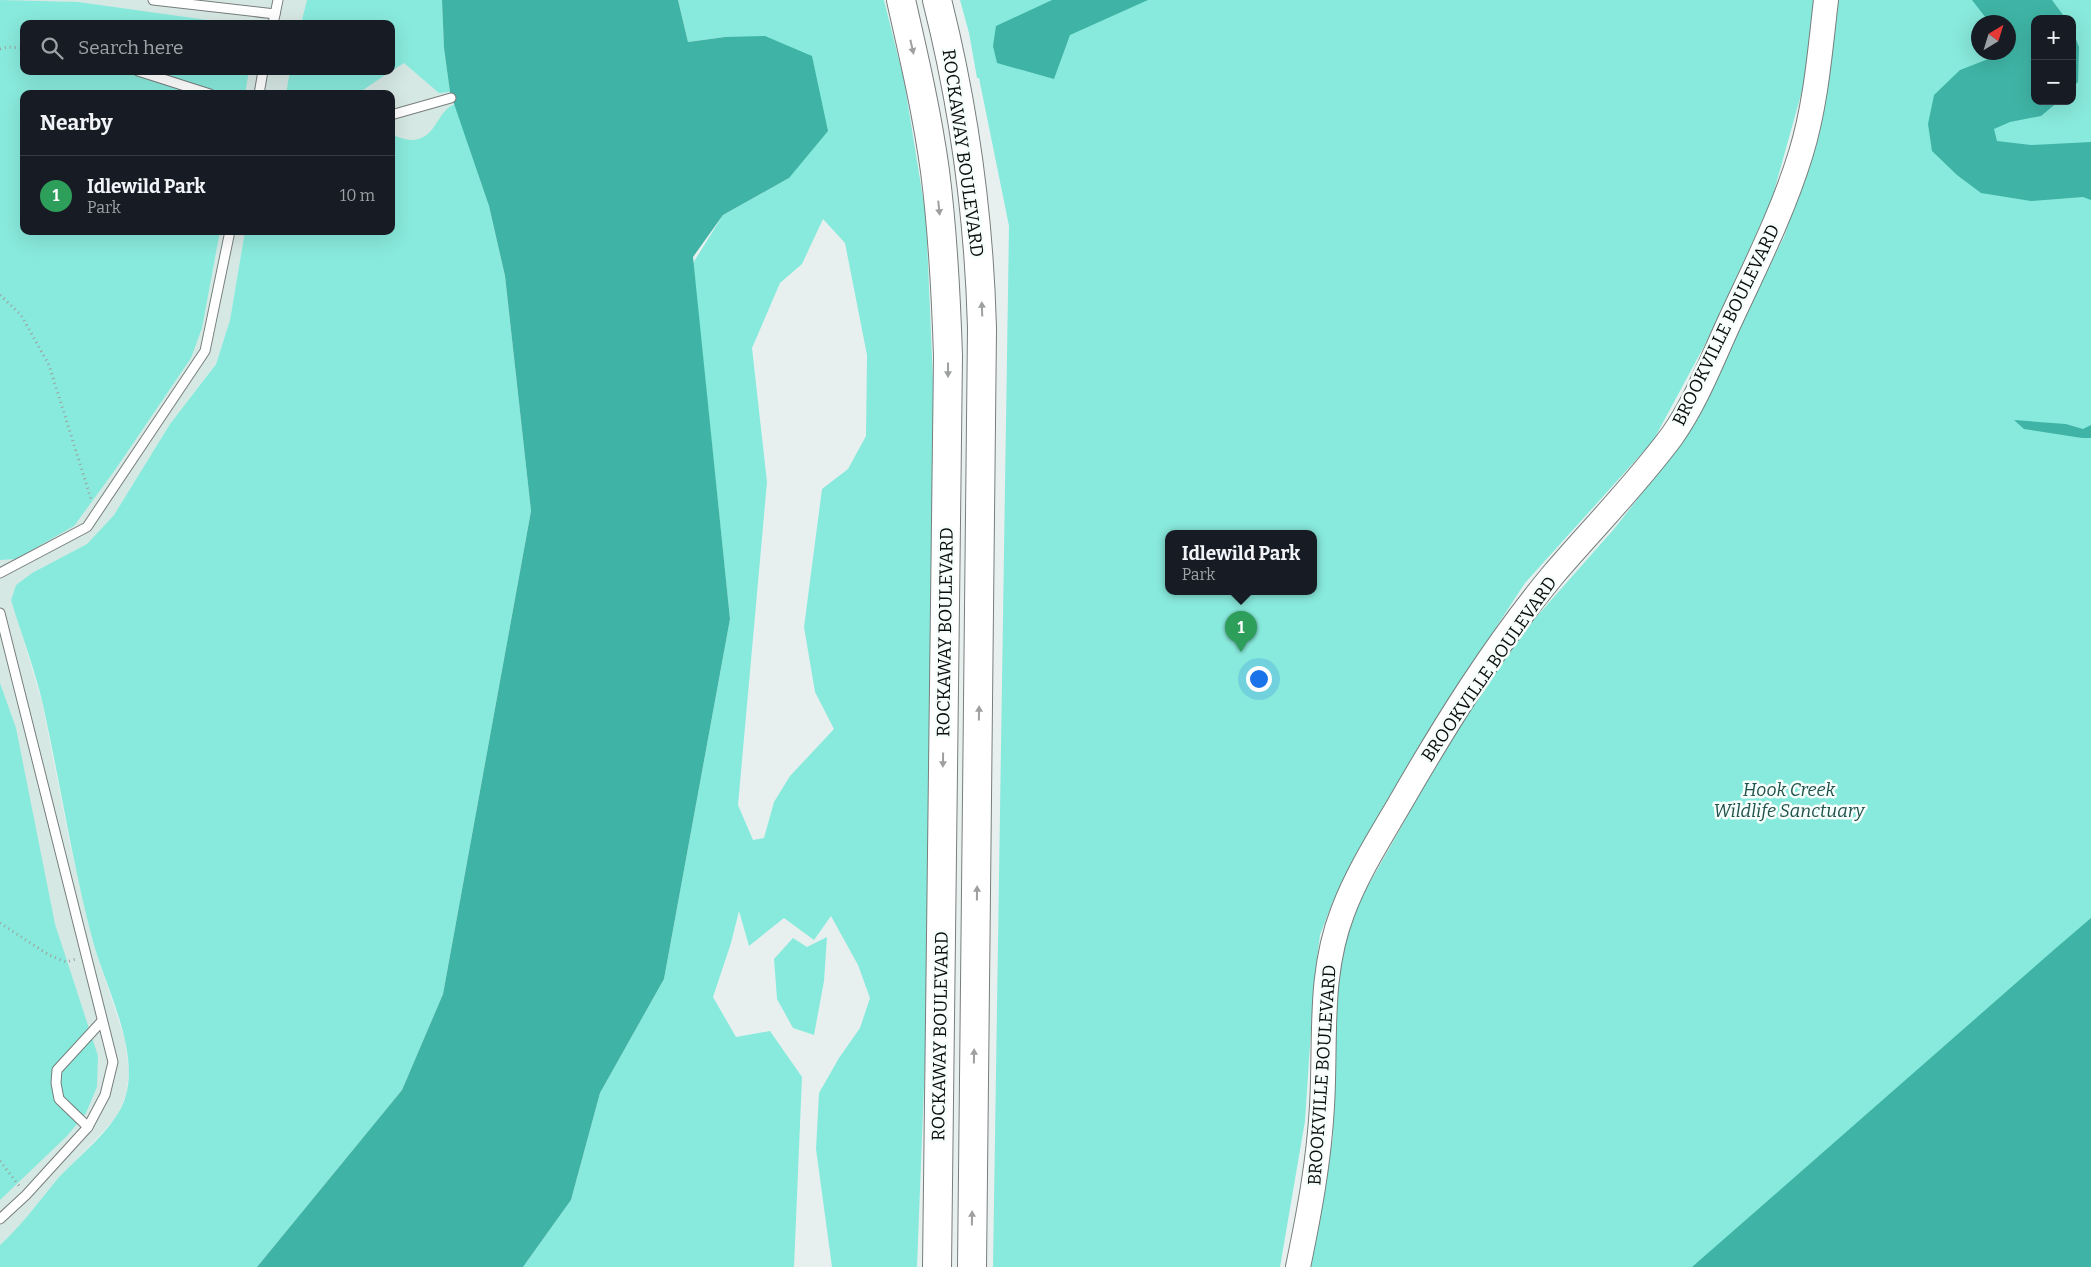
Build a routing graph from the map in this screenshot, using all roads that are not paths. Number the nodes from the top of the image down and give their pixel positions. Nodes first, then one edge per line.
1 (153, 0) edge
2 (278, 0) edge
3 (901, 0) edge
4 (937, 0) edge
5 (1826, 0) edge
6 (274, 19) edge
7 (151, 75) edge
8 (262, 75) edge
9 (197, 90) edge
10 (260, 90) edge
11 (451, 98) dead end
12 (395, 114) edge
13 (229, 235) edge
14 (0, 573) edge
15 (0, 613) edge
16 (102, 1021) junction
17 (88, 1127) junction
18 (0, 1219) edge
19 (937, 1267) edge
20 (972, 1267) edge
21 (1298, 1267) edge

1 - 6 lane
2 - 6 lane
3 -> 19 highway, ROCKAWAY BOULEVARD
20 -> 4 highway, ROCKAWAY BOULEVARD
5 - 21 street, BROOKVILLE BOULEVARD
7 - 9 lane
8 - 10 lane
11 - 12 lane
13 - 14 lane
15 - 16 lane
16 - 17 lane
16 - 17 lane
17 - 18 lane

